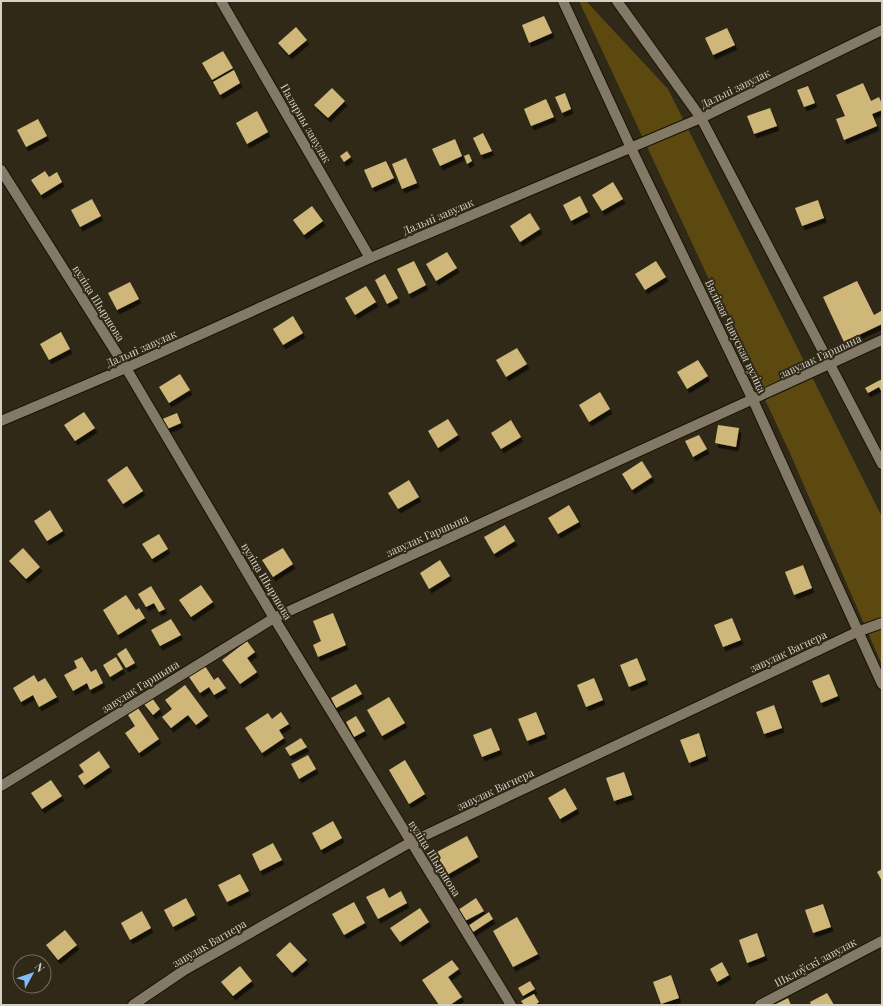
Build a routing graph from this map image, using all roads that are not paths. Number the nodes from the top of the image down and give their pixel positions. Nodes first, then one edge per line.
1 (221, 1) edge
2 (563, 1) edge
3 (617, 1) edge
4 (882, 30) edge
5 (701, 118) junction
6 (631, 148) junction
7 (1, 170) edge
8 (370, 258) junction
9 (882, 340) edge
10 (830, 365) junction
11 (126, 368) junction
12 (753, 400) junction
13 (1, 422) edge
14 (882, 464) edge
15 (274, 618) junction
16 (882, 623) edge
17 (857, 632) junction
18 (882, 684) edge
19 (1, 786) edge
20 (411, 842) junction
21 (882, 941) edge
22 (133, 1005) edge
23 (511, 1005) edge
24 (760, 1005) edge

1 - 8 street, Палярны завулак
2 - 6 street, Вялікая Чавуская вуліца
3 - 5 street
4 - 5 street, Дальні завулак
5 - 6 street, Дальні завулак
5 - 10 street
6 - 8 street, Дальні завулак
6 - 12 street, Вялікая Чавуская вуліца
7 - 11 street, вуліца Шыршова
8 - 11 street, Дальні завулак
9 - 10 street, завулак Гаршына
10 - 12 street, завулак Гаршына
10 - 14 street
11 - 13 street, Дальні завулак
11 - 15 street, вуліца Шыршова
12 - 15 street, завулак Гаршына
12 - 17 street, Вялікая Чавуская вуліца
15 - 19 street, завулак Гаршына
15 - 20 street, вуліца Шыршова
16 - 17 street, завулак Вагнера
17 - 18 street, Вялікая Чавуская вуліца
17 - 20 street, завулак Вагнера
20 - 22 street, завулак Вагнера
20 - 23 street, вуліца Шыршова
21 - 24 street, Шклоўскі завулак

